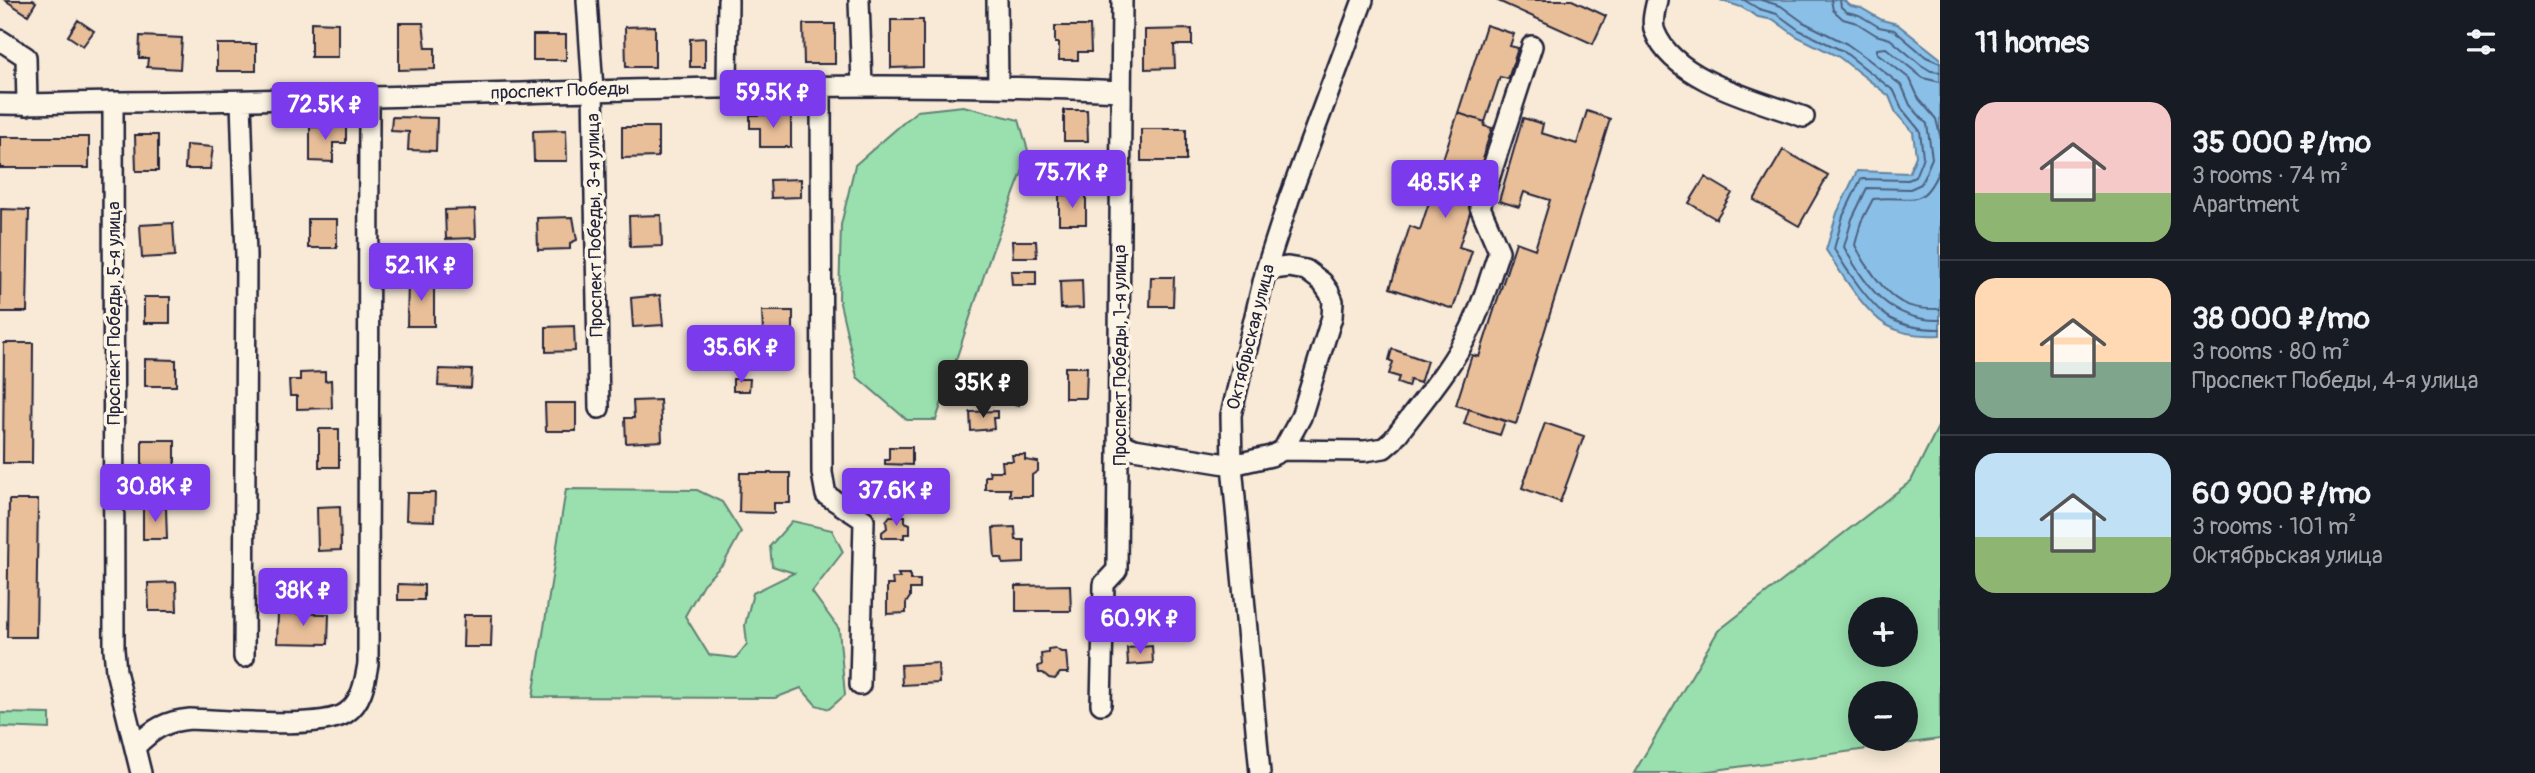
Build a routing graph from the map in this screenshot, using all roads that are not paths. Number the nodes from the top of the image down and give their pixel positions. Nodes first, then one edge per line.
1 (587, 0) edge
2 (728, 0) edge
3 (859, 0) edge
4 (997, 0) edge
5 (1122, 0) edge
6 (1363, 0) edge
7 (1657, 0) edge
8 (0, 40) edge
9 (1532, 46) dead end
10 (821, 86) junction
11 (862, 86) junction
12 (998, 86) junction
13 (727, 87) junction
14 (593, 90) junction
15 (1121, 91) junction
16 (369, 97) junction
17 (241, 101) junction
18 (113, 102) junction
19 (0, 104) edge
20 (27, 105) junction
21 (1804, 117) dead end
22 (1266, 270) junction
23 (598, 408) dead end
24 (1120, 443) junction
25 (1283, 450) junction
26 (1232, 466) junction
27 (244, 657) dead end
28 (860, 685) dead end
29 (1101, 704) dead end
30 (136, 746) junction
31 (141, 773) edge
32 (1259, 773) edge

1 - 14 street, Проспект Победы, 3-я улица
2 - 13 street
3 - 11 street
4 - 12 street
5 - 15 street, Проспект Победы, 1-я улица
6 - 22 street, Октябрьская улица
7 - 21 street
8 - 20 street
9 - 25 street
10 - 11 street, проспект Победы
10 - 13 street, проспект Победы
10 - 28 street
11 - 12 street, проспект Победы
12 - 15 street, проспект Победы
13 - 14 street, проспект Победы
14 - 16 street, проспект Победы
14 - 23 street, Проспект Победы, 3-я улица
15 - 24 street, Проспект Победы, 1-я улица
16 - 17 street, проспект Победы
16 - 30 street
17 - 18 street, проспект Победы
17 - 27 street
18 - 20 street, проспект Победы
18 - 30 street, Проспект Победы, 5-я улица
19 - 20 street, проспект Победы
22 - 25 street
22 - 26 street, Октябрьская улица
24 - 26 street
24 - 29 street, Проспект Победы, 1-я улица
25 - 26 street
26 - 32 street, Октябрьская улица
30 - 31 street, Проспект Победы, 5-я улица

